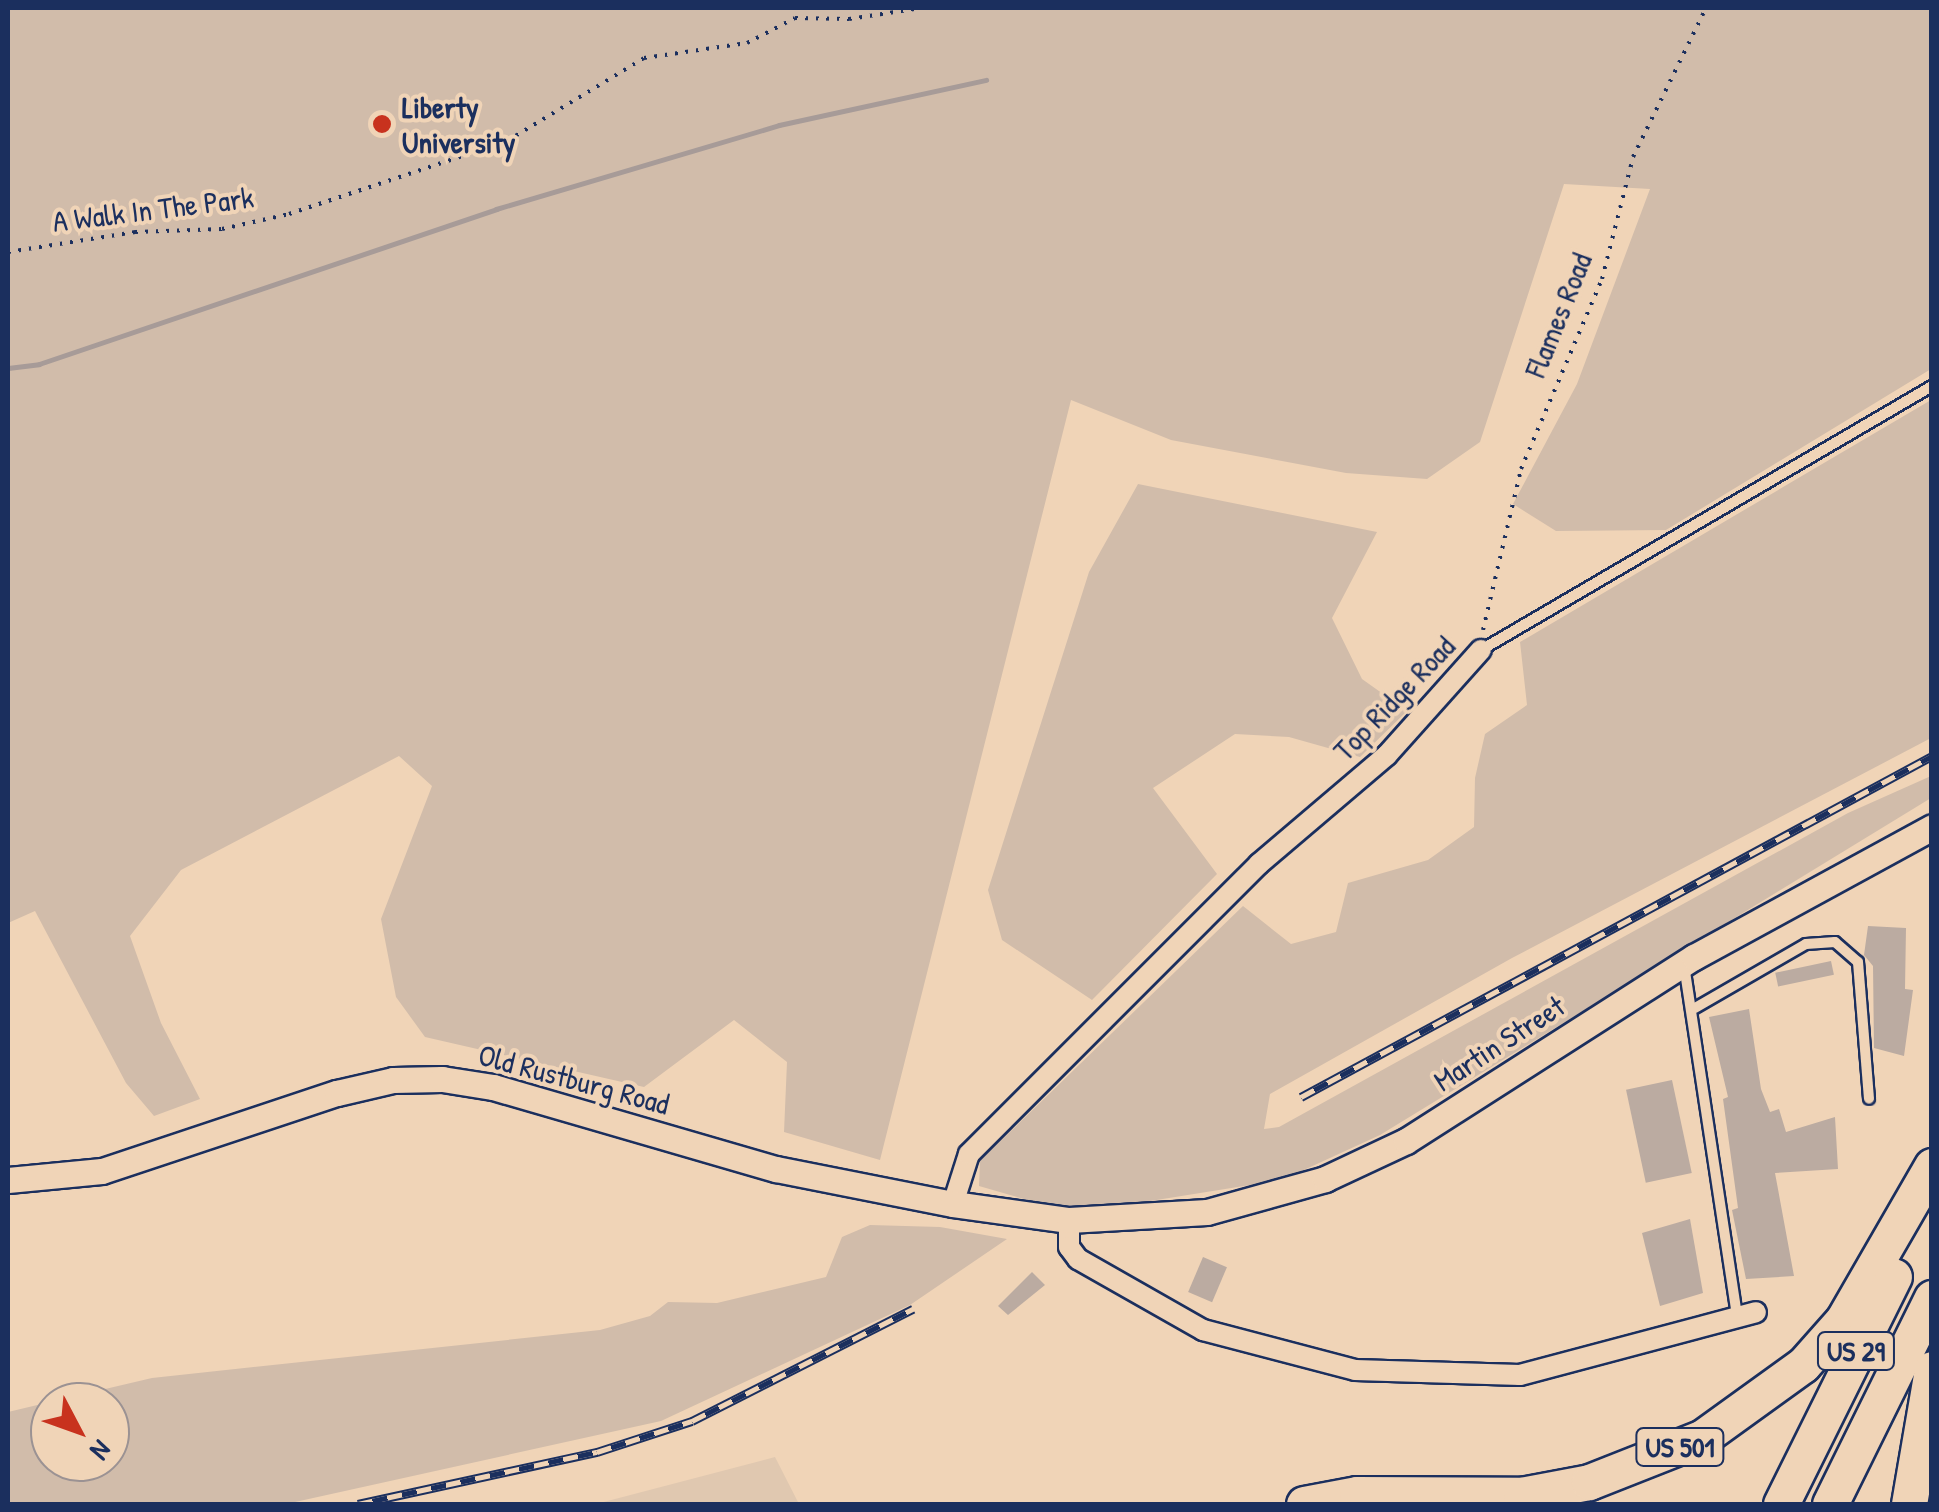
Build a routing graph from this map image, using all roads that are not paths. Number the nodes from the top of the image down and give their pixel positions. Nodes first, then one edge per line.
1 (1932, 386) edge
2 (1481, 650) joint
3 (1932, 827) edge
4 (1684, 964) junction
5 (1695, 1008) junction
6 (1869, 1099) dead end
7 (1932, 1166) edge
8 (8, 1180) edge
9 (1932, 1198) edge
10 (953, 1204) junction
11 (1069, 1220) junction
12 (1932, 1298) edge
13 (1746, 1315) joint
14 (1932, 1369) edge
15 (1304, 1504) edge
16 (1781, 1504) edge
17 (1830, 1504) edge
18 (1909, 1504) edge

1 - 2 lane, Top Ridge Road
2 - 10 street, Top Ridge Road
3 - 4 street, Martin Street
4 - 5 lane
4 - 11 street, Martin Street
5 - 6 lane
5 - 13 lane
7 - 15 highway, US 501
8 - 10 street, Old Rustburg Road
9 - 16 highway, US 29
10 - 11 street, Old Rustburg Road
11 - 13 street
12 - 17 highway, US 29
14 - 18 highway

